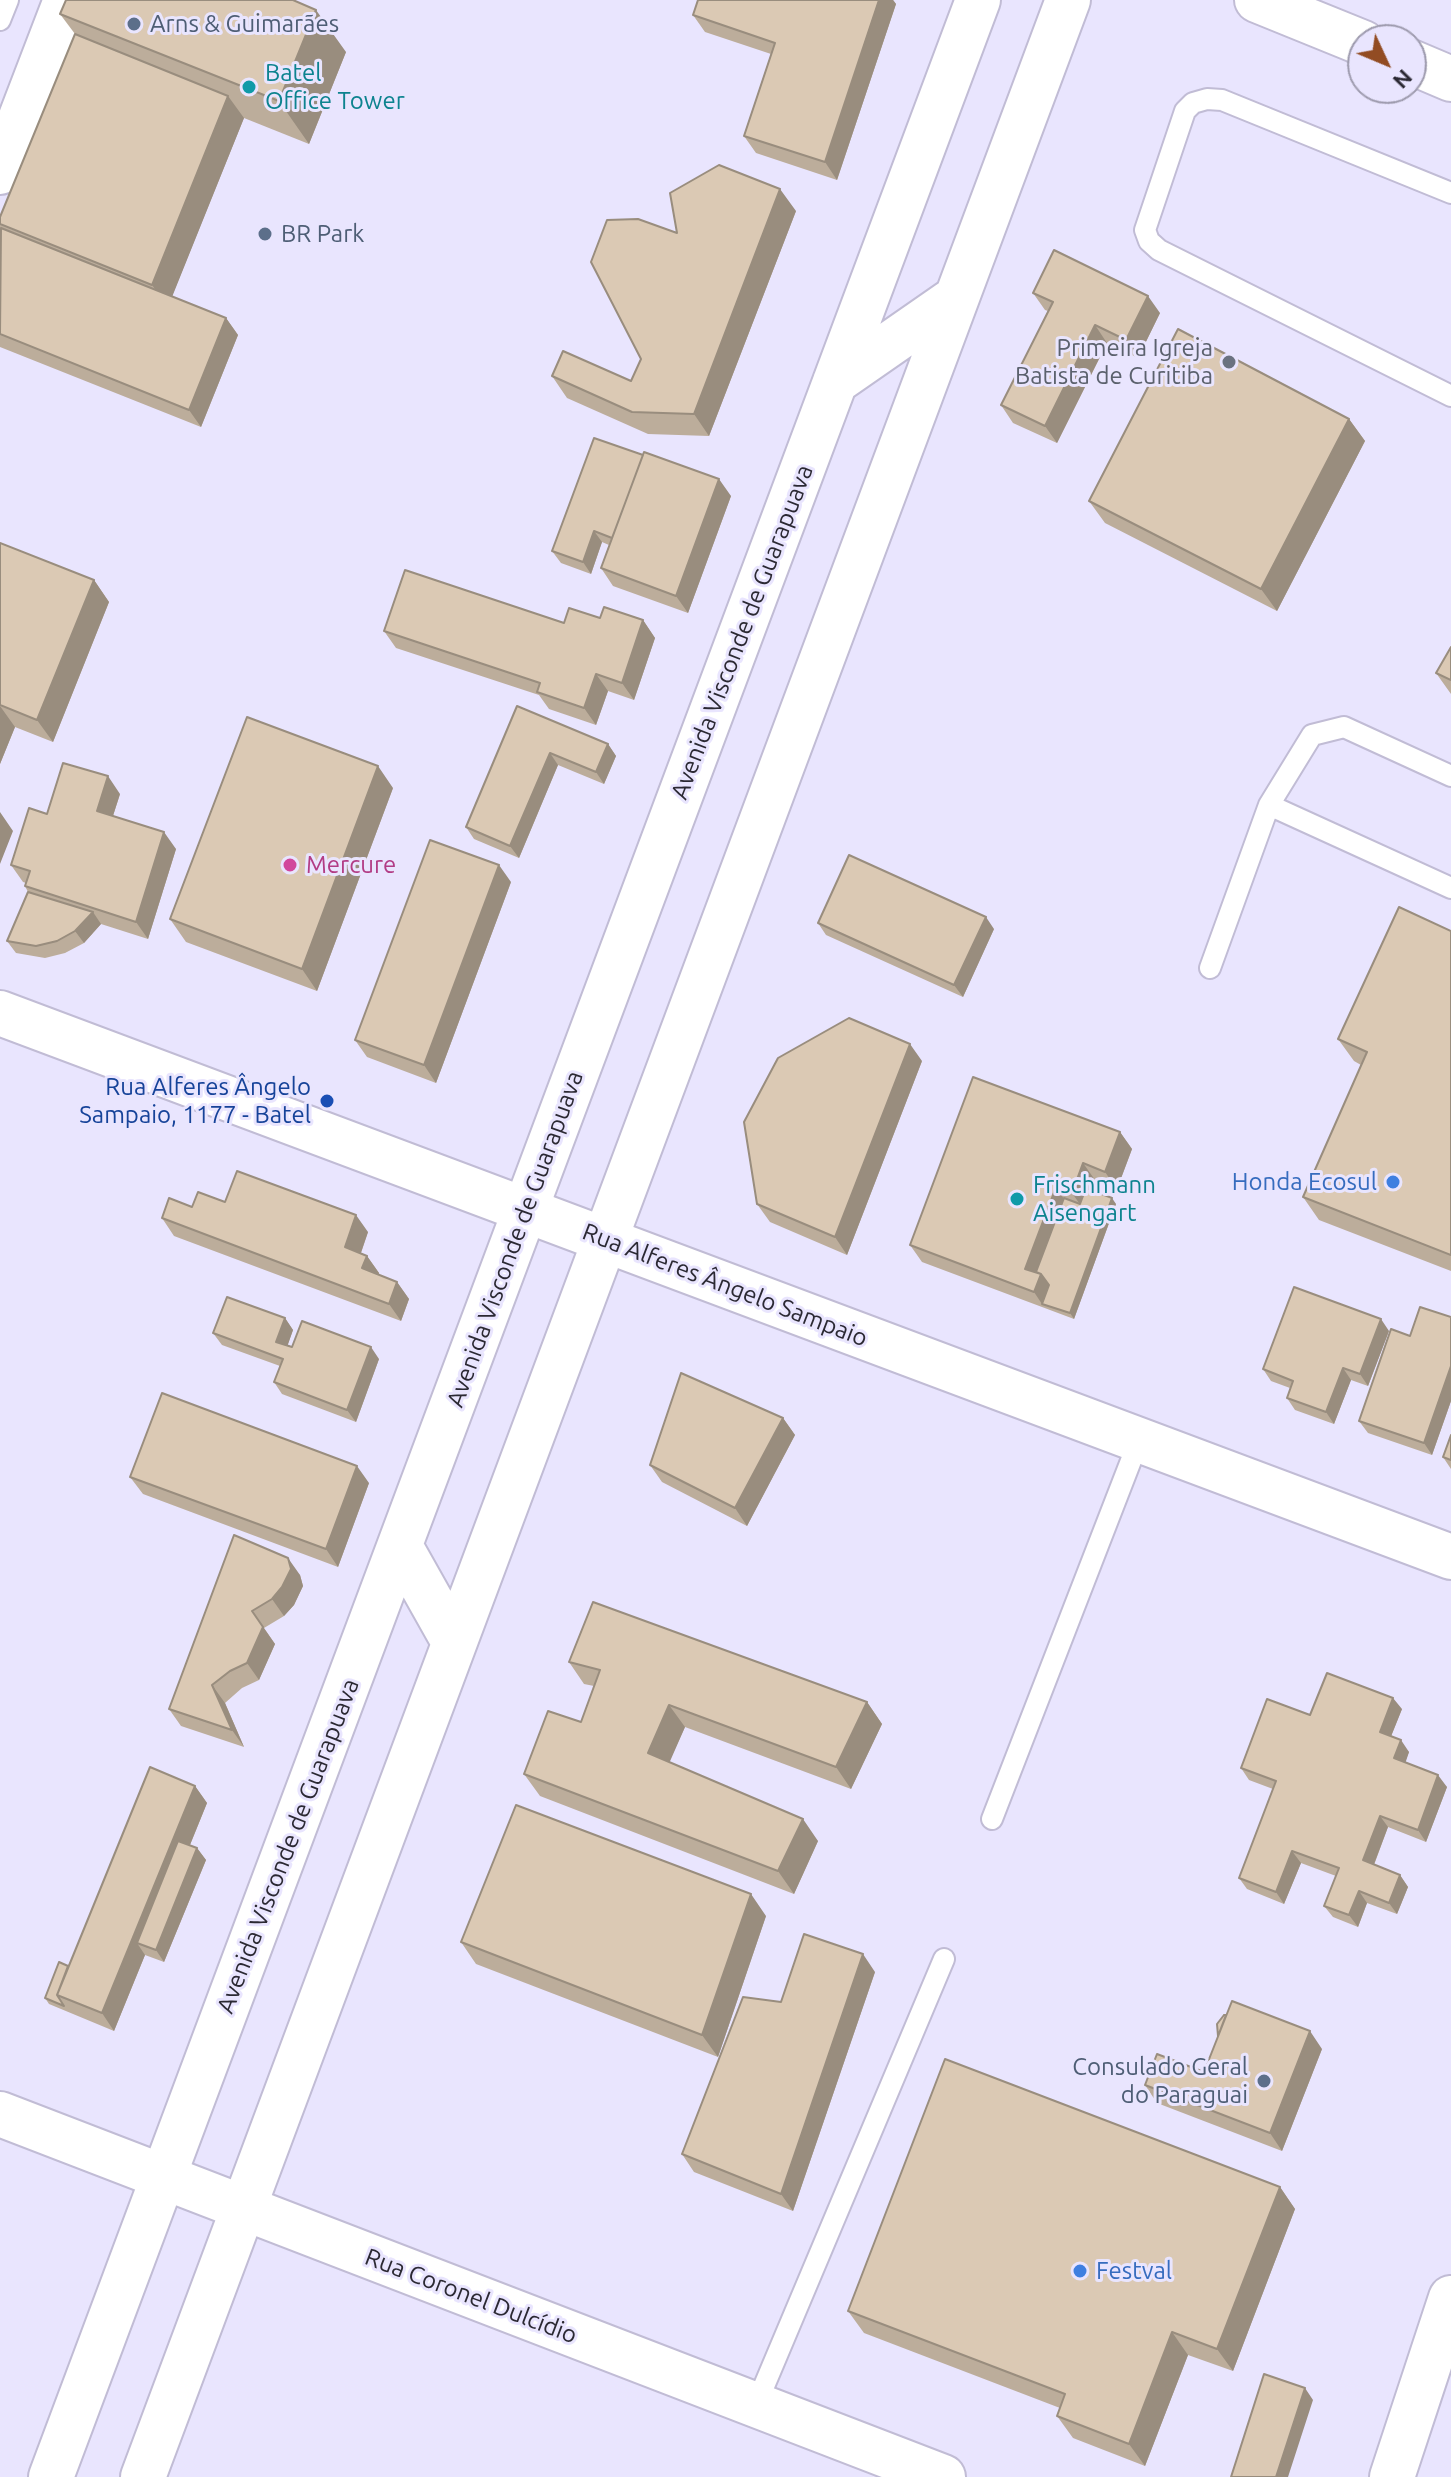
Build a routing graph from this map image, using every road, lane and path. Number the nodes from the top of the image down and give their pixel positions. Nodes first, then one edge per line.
1 (8, 0) edge
2 (66, 0) edge
3 (978, 0) edge
4 (1068, 0) edge
5 (1257, 0) edge
6 (0, 20) edge
7 (1347, 37) edge
8 (1427, 69) edge
9 (1451, 79) edge
10 (0, 172) edge
11 (1451, 193) edge
12 (956, 298) junction
13 (835, 382) junction
14 (1451, 396) edge
15 (1451, 776) edge
16 (1269, 805) junction
17 (1451, 888) edge
18 (1210, 968) dead end
19 (0, 1013) edge
20 (525, 1210) junction
21 (605, 1240) junction
22 (1139, 1440) junction
23 (400, 1546) junction
24 (1451, 1557) edge
25 (454, 1642) junction
26 (992, 1819) dead end
27 (944, 1959) dead end
28 (0, 2114) edge
29 (163, 2177) junction
30 (243, 2208) junction
31 (1451, 2298) edge
32 (756, 2405) junction
33 (877, 2463) edge
34 (51, 2477) edge
35 (143, 2477) edge
36 (943, 2477) edge
37 (1392, 2477) edge

1 - 6 lane
2 - 10 main road
3 - 13 main road, Avenida Visconde de Guarapuava
4 - 12 main road
5 - 7 main road
8 - 9 main road
11 - 14 lane
12 - 13 main road
12 - 21 main road
13 - 20 main road, Avenida Visconde de Guarapuava
15 - 16 lane
16 - 17 lane
16 - 18 lane
19 - 20 main road, Rua Alferes Ângelo Sampaio
20 - 21 main road, Rua Alferes Ângelo Sampaio
20 - 23 main road, Avenida Visconde de Guarapuava
21 - 22 main road, Rua Alferes Ângelo Sampaio
21 - 25 main road
22 - 24 main road, Rua Alferes Ângelo Sampaio
22 - 26 lane
23 - 25 main road
23 - 29 main road, Avenida Visconde de Guarapuava
25 - 30 main road
27 - 32 lane
28 - 29 main road, Rua Coronel Dulcídio
29 - 30 main road, Rua Coronel Dulcídio
29 - 34 main road, Avenida Visconde de Guarapuava
30 - 32 main road, Rua Coronel Dulcídio
30 - 35 main road
31 - 37 main road
32 - 33 main road, Rua Coronel Dulcídio
33 - 36 main road, Rua Coronel Dulcídio

